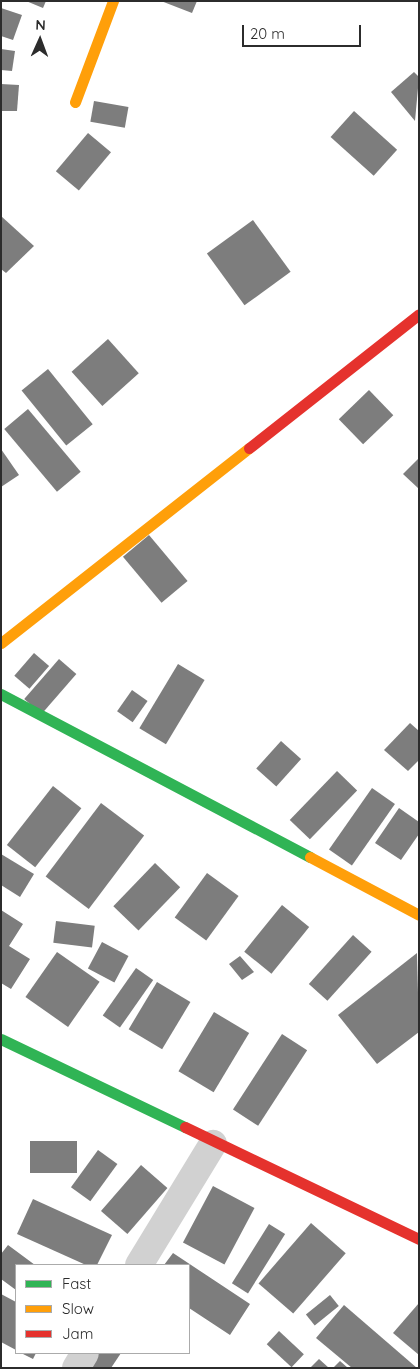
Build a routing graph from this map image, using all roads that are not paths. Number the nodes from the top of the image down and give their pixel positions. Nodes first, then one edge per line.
1 (112, 1) edge
2 (75, 102) dead end
3 (419, 314) edge
4 (1, 643) edge
5 (1, 694) edge
6 (419, 915) edge
7 (1, 1038) edge
8 (213, 1144) junction
9 (419, 1239) edge
10 (140, 1264) edge
11 (84, 1354) edge
12 (76, 1368) edge

1 - 2 street
3 - 4 street
5 - 6 street
7 - 8 street
8 - 9 street
8 - 10 street
11 - 12 street

